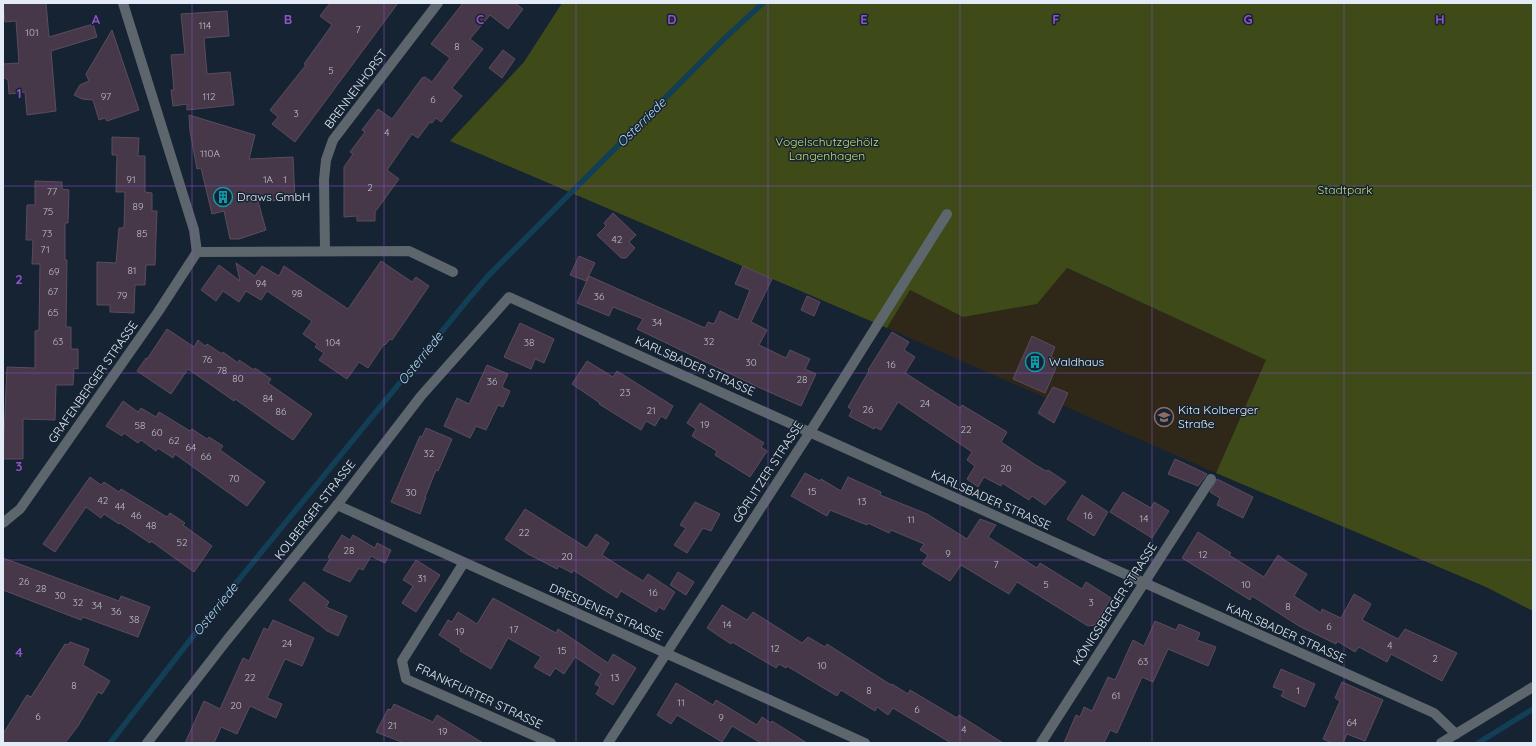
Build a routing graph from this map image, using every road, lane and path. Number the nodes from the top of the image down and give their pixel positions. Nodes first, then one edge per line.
1 (123, 3) edge
2 (438, 3) edge
3 (947, 214) dead end
4 (325, 250) junction
5 (197, 252) junction
6 (453, 272) dead end
7 (509, 297) joint
8 (810, 432) junction
9 (1211, 479) dead end
10 (337, 505) junction
11 (3, 523) edge
12 (463, 564) junction
13 (1144, 584) junction
14 (666, 653) junction
15 (1533, 687) edge
16 (1456, 734) junction
17 (147, 743) edge
18 (551, 743) edge
19 (608, 743) edge
20 (864, 743) edge
21 (1041, 743) edge
22 (1441, 743) edge

1 - 5 street
2 - 4 street, BRENNENHORST
3 - 8 street, GÖRLITZER STRASSE
4 - 5 street
4 - 6 street
5 - 11 street, GRAFENBERGER STRASSE
7 - 8 street, KARLSBADER STRASSE
7 - 10 street, KOLBERGER STRASSE
8 - 13 street, KARLSBADER STRASSE
8 - 14 street, GÖRLITZER STRASSE
9 - 13 street, KÖNIGSBERGER STRASSE
10 - 12 street, DRESDENER STRASSE
10 - 17 street, KOLBERGER STRASSE
12 - 14 street, DRESDENER STRASSE
12 - 18 street, FRANKFURTER STRASSE
13 - 16 street, KARLSBADER STRASSE
13 - 21 street, KÖNIGSBERGER STRASSE
14 - 19 street, GÖRLITZER STRASSE
14 - 20 street, DRESDENER STRASSE
15 - 16 street
16 - 22 street

